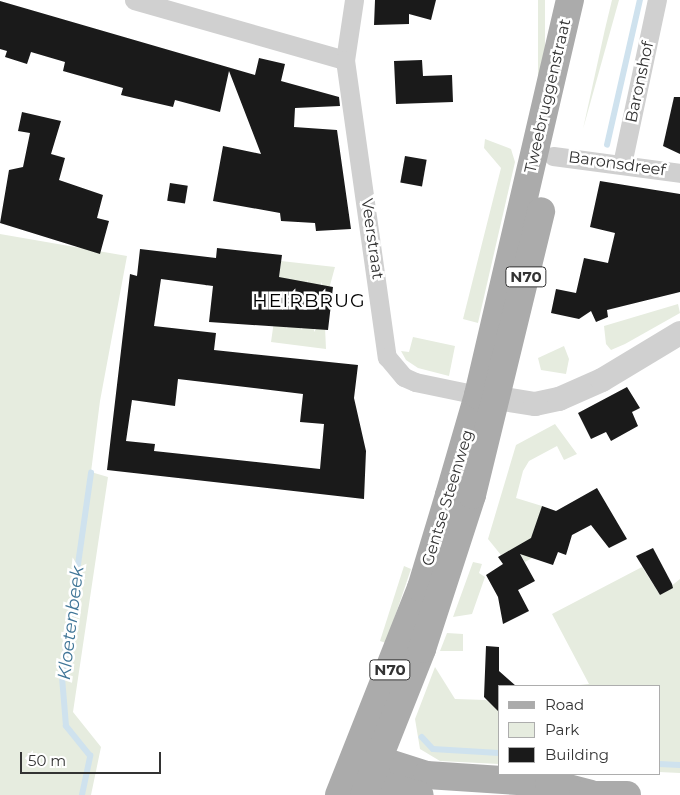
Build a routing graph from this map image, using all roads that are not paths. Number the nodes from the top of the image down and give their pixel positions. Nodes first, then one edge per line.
1 (134, 0) edge
2 (354, 0) edge
3 (570, 0) edge
4 (587, 0) edge
5 (657, 0) edge
6 (345, 60) junction
7 (553, 156) junction
8 (622, 164) junction
9 (680, 173) edge
10 (526, 191) joint
11 (680, 332) edge
12 (488, 397) junction
13 (359, 777) edge
14 (420, 795) edge
15 (600, 795) edge
16 (628, 795) edge

1 - 6 street
2 - 6 street, Veerstraat
3 - 10 main road, Tweebruggenstraat / N70
4 - 7 main road, Tweebruggenstraat / N70
5 - 8 street, Baronshof
6 - 12 street, Veerstraat
7 - 8 street, Baronsdreef
7 - 12 main road, Gentse Steenweg / N70
8 - 9 street, Baronsdreef
10 - 12 main road, Gentse Steenweg / N70
11 - 12 street
12 - 13 main road, Gentse Steenweg / N70
12 - 13 main road, Gentse Steenweg / N70
13 - 14 main road
13 - 15 main road
15 - 16 main road

